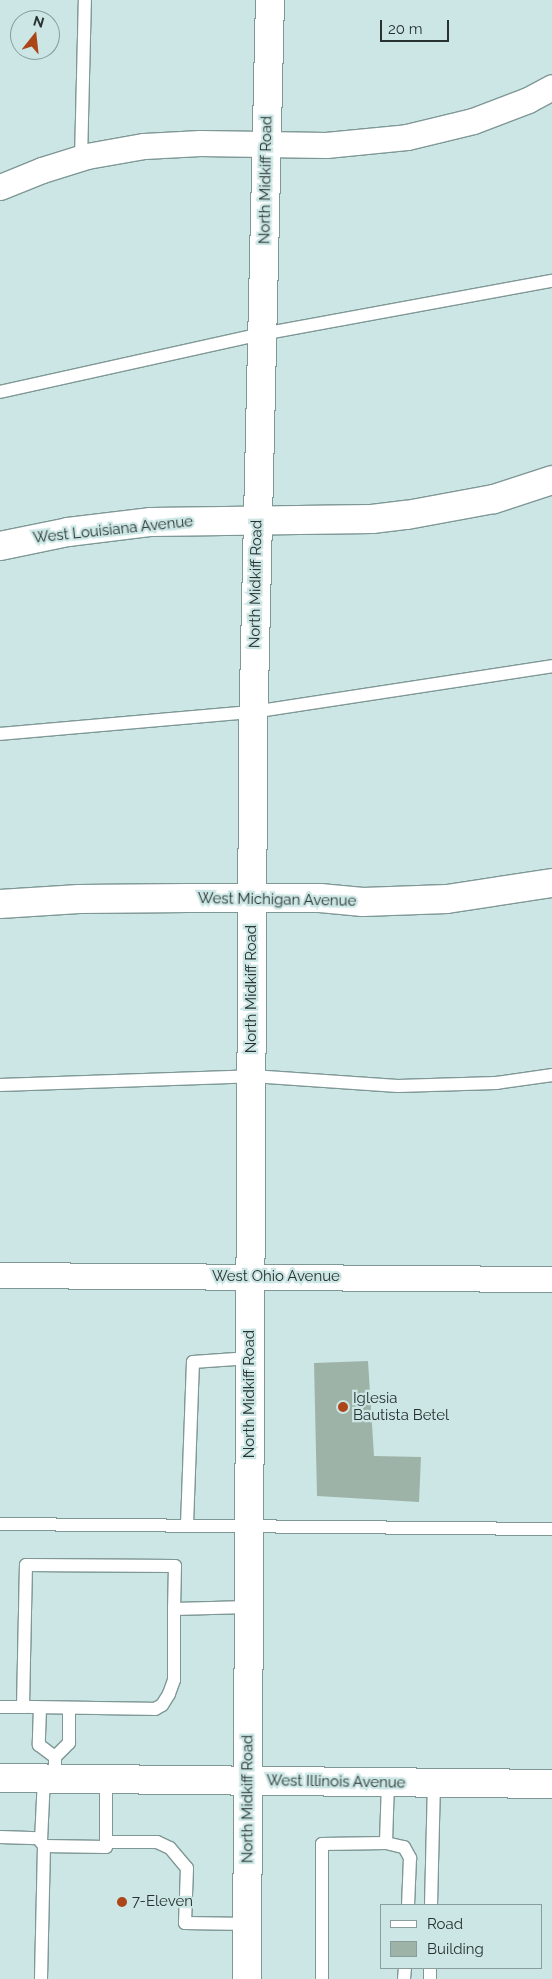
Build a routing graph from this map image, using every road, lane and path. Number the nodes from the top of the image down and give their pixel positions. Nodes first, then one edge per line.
1 (85, 0) edge
2 (270, 0) edge
3 (552, 87) edge
4 (267, 144) junction
5 (81, 159) junction
6 (0, 187) edge
7 (552, 280) edge
8 (262, 334) junction
9 (0, 392) edge
10 (552, 480) edge
11 (258, 520) junction
12 (0, 546) edge
13 (552, 666) edge
14 (253, 712) junction
15 (0, 734) edge
16 (552, 883) edge
17 (253, 898) junction
18 (0, 904) edge
19 (552, 1075) edge
20 (252, 1076) junction
21 (0, 1085) edge
22 (0, 1275) edge
23 (250, 1277) junction
24 (552, 1279) edge
25 (250, 1358) junction
26 (0, 1524) edge
27 (187, 1526) junction
28 (250, 1526) junction
29 (552, 1529) edge
30 (249, 1608) junction
31 (174, 1610) junction
32 (0, 1707) edge
33 (23, 1707) junction
34 (40, 1708) junction
35 (69, 1708) junction
36 (51, 1771) junction
37 (0, 1778) edge
38 (106, 1779) junction
39 (249, 1781) junction
40 (388, 1782) junction
41 (434, 1783) junction
42 (552, 1784) edge
43 (0, 1837) edge
44 (106, 1842) junction
45 (43, 1843) junction
46 (386, 1843) junction
47 (408, 1904) edge
48 (432, 1904) edge
49 (247, 1924) junction
50 (41, 1979) edge
51 (246, 1979) edge
52 (322, 1979) edge

1 - 5 lane
2 - 4 main road, North Midkiff Road
3 - 4 street
4 - 5 street
4 - 8 main road, North Midkiff Road
5 - 6 street
7 - 8 lane
8 - 9 lane
8 - 11 main road, North Midkiff Road
10 - 11 main road, West Louisiana Avenue
11 - 12 main road, West Louisiana Avenue
11 - 14 main road, North Midkiff Road
13 - 14 lane
14 - 15 lane
14 - 17 main road, North Midkiff Road
16 - 17 main road, West Michigan Avenue
17 - 18 main road, West Michigan Avenue
17 - 20 main road, North Midkiff Road
19 - 20 lane
20 - 21 lane
20 - 23 main road, North Midkiff Road
22 - 23 street, West Ohio Avenue
23 - 24 street, West Ohio Avenue
23 - 25 main road, North Midkiff Road
25 - 27 lane
25 - 28 main road, North Midkiff Road
26 - 27 lane
27 - 28 lane
28 - 29 lane
28 - 30 main road, North Midkiff Road
30 - 31 lane
30 - 39 main road, North Midkiff Road
31 - 33 lane
31 - 35 lane
32 - 33 lane
33 - 34 lane
34 - 35 lane
34 - 36 lane
35 - 36 lane
36 - 37 main road, West Illinois Avenue
36 - 38 main road, West Illinois Avenue
36 - 45 lane
38 - 39 main road, West Illinois Avenue
38 - 44 lane
39 - 40 main road, West Illinois Avenue
39 - 49 main road, North Midkiff Road
40 - 41 main road, West Illinois Avenue
40 - 46 lane
41 - 42 main road, West Illinois Avenue
41 - 48 lane
43 - 45 lane
44 - 45 lane
44 - 49 lane
45 - 50 lane
46 - 47 lane
46 - 52 lane
49 - 51 main road, North Midkiff Road

